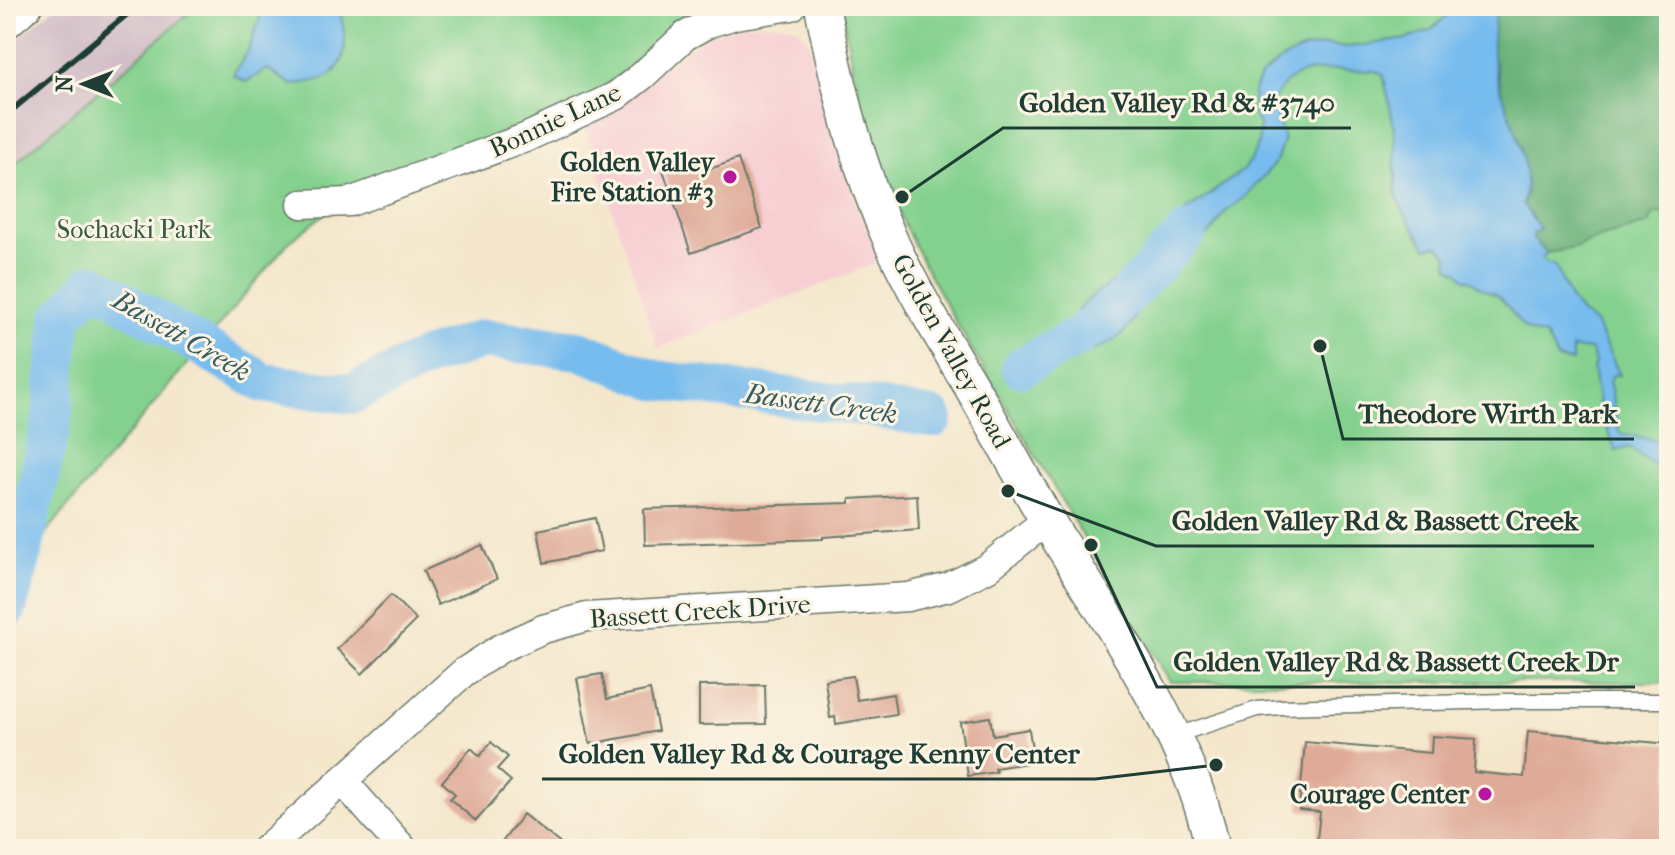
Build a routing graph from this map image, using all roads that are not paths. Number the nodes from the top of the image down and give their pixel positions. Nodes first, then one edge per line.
1 (28, 6) edge
2 (792, 6) edge
3 (822, 6) edge
4 (6, 25) edge
5 (302, 204) dead end
6 (1047, 520) junction
7 (1669, 701) edge
8 (1173, 737) junction
9 (342, 780) junction
10 (266, 849) edge
11 (403, 849) edge
12 (1213, 849) edge

1 - 4 street
2 - 5 street, Bonnie Lane
3 - 6 street, Golden Valley Road
6 - 8 street, Golden Valley Road
6 - 9 street, Bassett Creek Drive
7 - 8 lane
8 - 12 street, Golden Valley Road
9 - 10 street, Bassett Creek Drive
9 - 11 street

